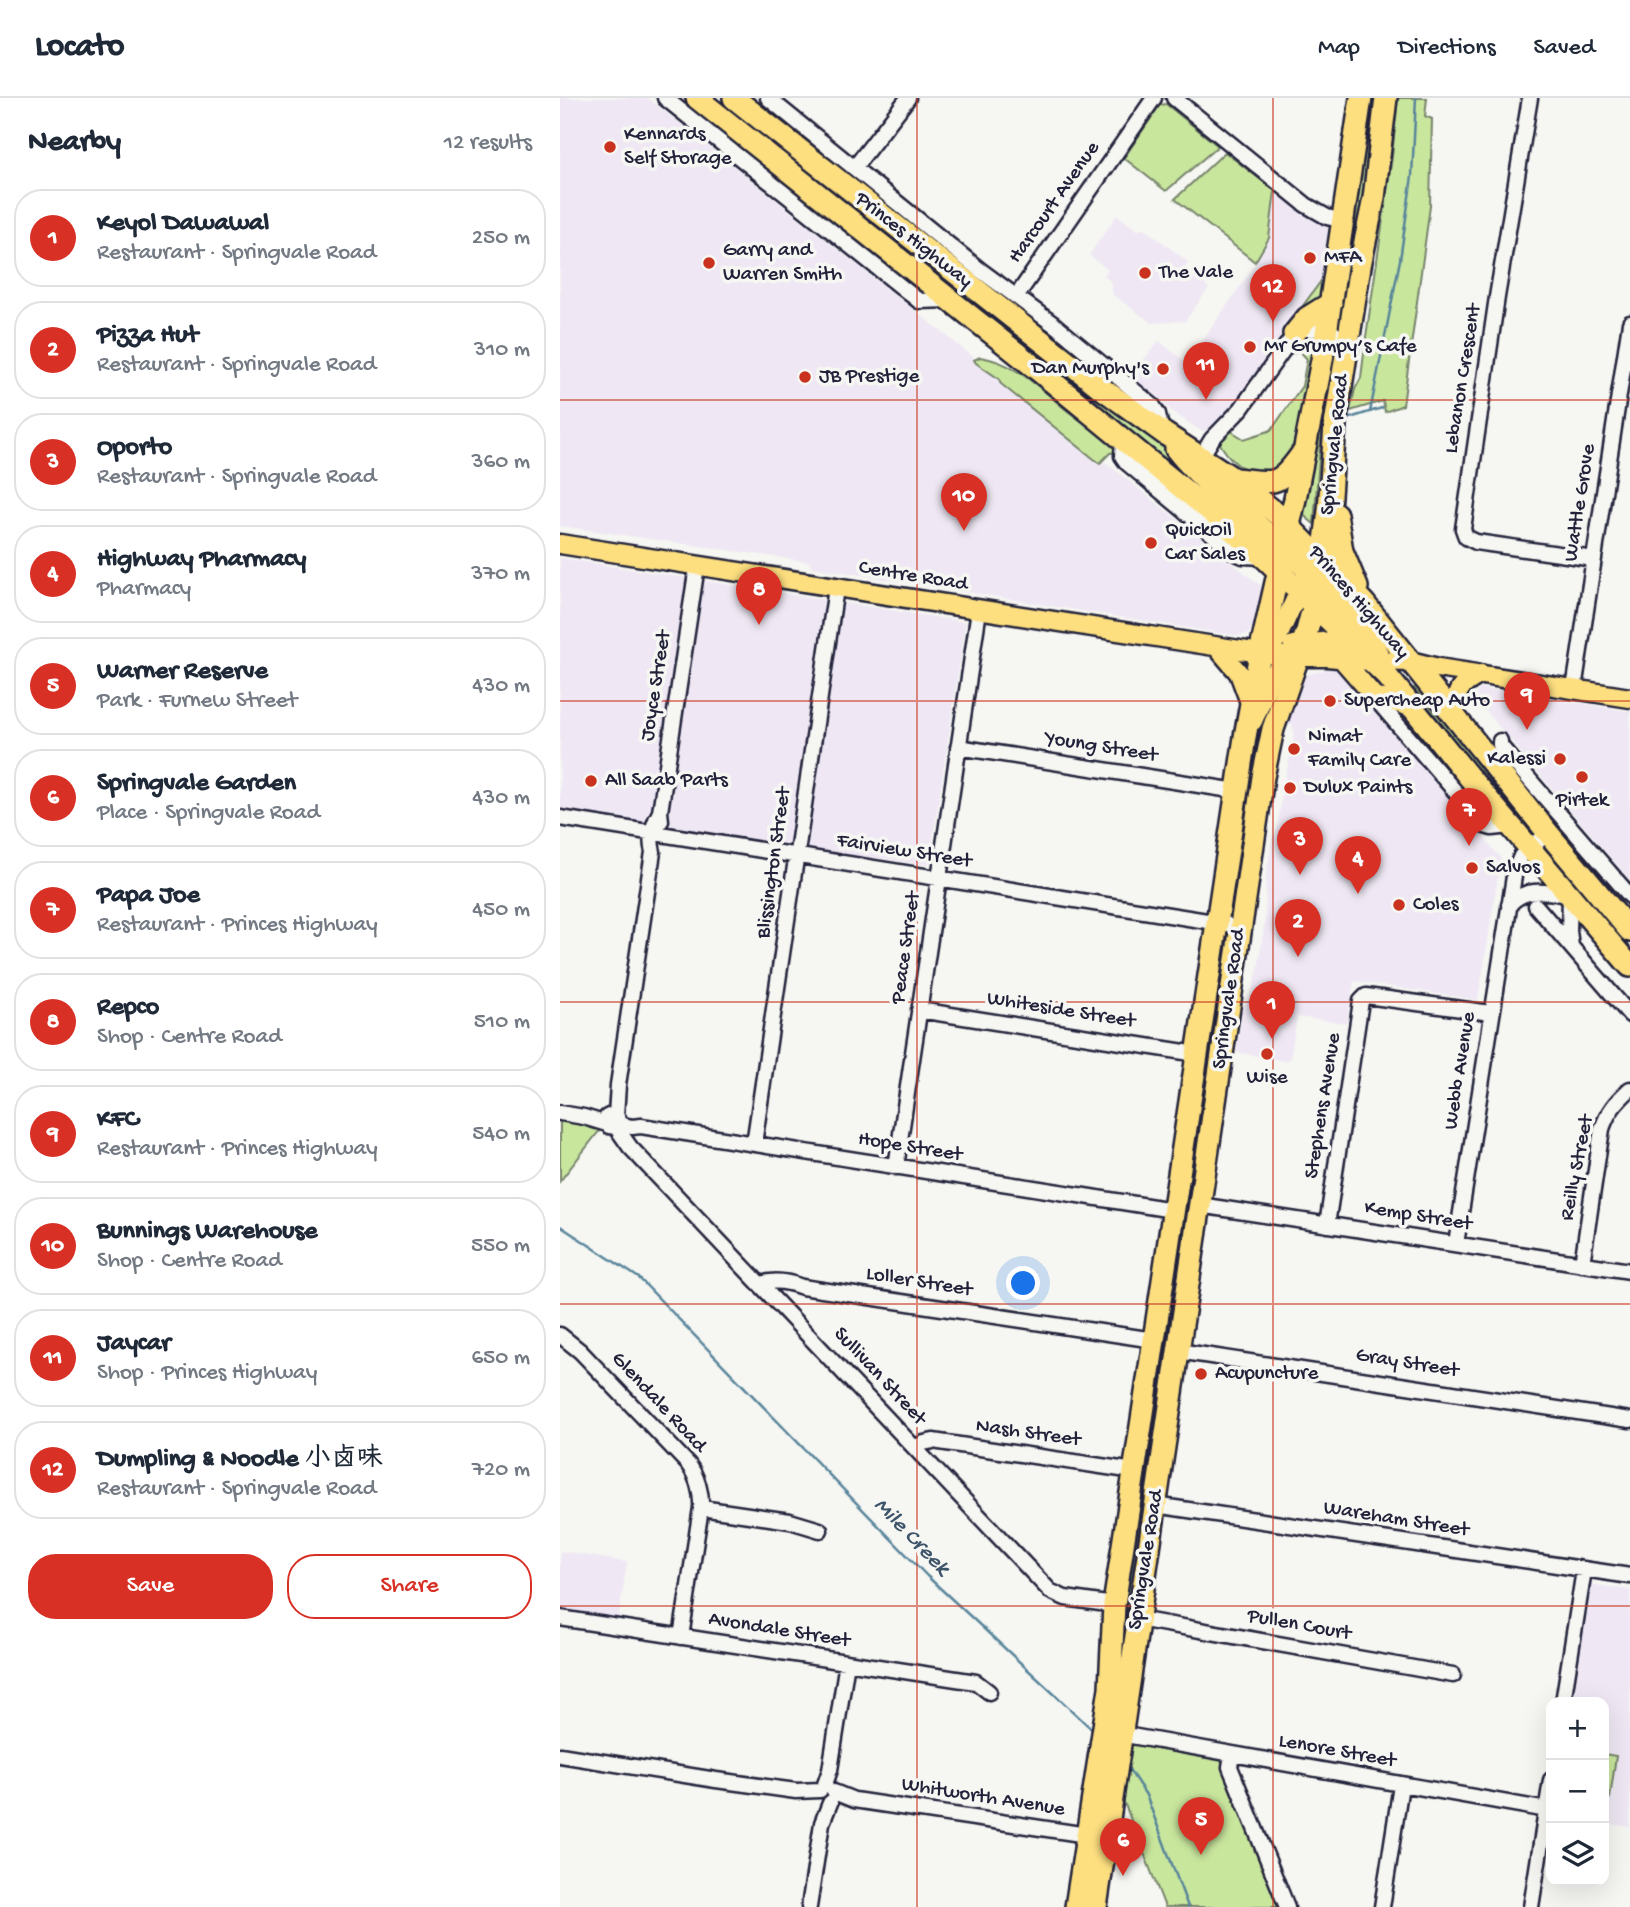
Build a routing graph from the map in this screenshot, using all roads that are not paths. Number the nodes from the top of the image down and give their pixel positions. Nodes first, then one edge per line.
1 (665, 98) edge
2 (697, 98) edge
3 (733, 98) edge
4 (768, 98) edge
5 (908, 98) edge
6 (1153, 98) edge
7 (1174, 98) edge
8 (1361, 98) edge
9 (1386, 98) edge
10 (1530, 98) edge
11 (739, 144) junction
12 (854, 168) junction
13 (1344, 220) junction
14 (1008, 303) junction
15 (1331, 303) junction
16 (1630, 323) edge
17 (985, 327) junction
18 (1349, 335) junction
19 (1325, 336) junction
20 (1290, 340) junction
21 (1626, 373) edge
22 (1163, 433) junction
23 (1304, 452) junction
24 (1201, 457) junction
25 (1234, 479) junction
26 (1331, 485) junction
27 (1289, 526) junction
28 (560, 544) edge
29 (1283, 549) junction
30 (1594, 559) junction
31 (1271, 564) junction
32 (697, 566) junction
33 (1320, 573) junction
34 (836, 588) junction
35 (1299, 590) junction
36 (1364, 603) junction
37 (979, 610) junction
38 (1217, 647) junction
39 (1296, 652) junction
40 (1348, 652) junction
41 (1260, 653) junction
42 (1411, 662) junction
43 (1379, 663) junction
44 (1481, 674) junction
45 (1574, 689) junction
46 (1373, 695) junction
47 (1630, 698) edge
48 (1251, 705) junction
49 (1413, 708) junction
50 (1455, 718) junction
51 (1245, 737) junction
52 (1500, 741) dead end
53 (958, 747) junction
54 (1237, 791) junction
55 (560, 818) edge
56 (1510, 826) junction
57 (1548, 833) junction
58 (656, 834) junction
59 (1529, 849) junction
60 (797, 856) junction
61 (939, 878) junction
62 (1570, 896) junction
63 (1630, 896) edge
64 (1509, 905) junction
65 (1536, 906) dead end
66 (1217, 922) junction
67 (1241, 926) junction
68 (1630, 932) edge
69 (1572, 947) junction
70 (1630, 966) edge
71 (919, 1010) junction
72 (1491, 1013) junction
73 (1630, 1015) edge
74 (1197, 1054) junction
75 (1630, 1089) edge
76 (560, 1113) edge
77 (613, 1121) junction
78 (754, 1144) junction
79 (896, 1167) junction
80 (1199, 1205) junction
81 (1173, 1210) junction
82 (1327, 1225) junction
83 (1456, 1244) junction
84 (1583, 1264) junction
85 (1630, 1271) edge
86 (761, 1284) junction
87 (802, 1287) junction
88 (776, 1299) junction
89 (560, 1335) edge
90 (1154, 1340) junction
91 (1178, 1351) junction
92 (1630, 1420) edge
93 (916, 1447) junction
94 (1135, 1471) junction
95 (1155, 1505) junction
96 (701, 1508) junction
97 (820, 1530) dead end
98 (1584, 1570) junction
99 (1630, 1576) edge
100 (1114, 1605) junction
101 (560, 1618) edge
102 (1138, 1619) junction
103 (681, 1637) junction
104 (847, 1662) junction
105 (1453, 1675) dead end
106 (989, 1692) dead end
107 (1564, 1697) edge
108 (1115, 1732) junction
109 (1232, 1754) junction
110 (560, 1755) edge
111 (1401, 1785) junction
112 (827, 1795) junction
113 (1546, 1810) edge
114 (1546, 1816) edge
115 (1096, 1836) junction
116 (809, 1907) edge
117 (1076, 1907) edge
118 (1096, 1907) edge
119 (1287, 1907) edge
120 (1382, 1907) edge
121 (1531, 1907) edge

1 - 11 street, Princes Highway
2 - 11 highway, Princes Highway
3 - 14 highway, Princes Highway
4 - 12 street, Princes Highway
5 - 12 street
6 - 14 street, Harcourt Avenue
7 - 13 street
8 - 13 highway, Springvale Road
9 - 18 highway, Springvale Road
10 - 30 street, Lebanon Crescent
11 - 17 highway, Princes Highway
12 - 14 street, Princes Highway
13 - 15 highway, Springvale Road
14 - 17 highway
14 - 22 highway, Princes Highway
15 - 19 highway, Springvale Road
15 - 20 highway
16 - 21 street, Wattle Grove
17 - 31 highway, Princes Highway
18 - 19 street
18 - 26 highway, Springvale Road
19 - 20 street
19 - 23 highway, Springvale Road
20 - 24 street
21 - 30 street, Wattle Grove
22 - 24 highway, Princes Highway
22 - 29 highway, Princes Highway
23 - 25 highway
23 - 27 highway, Springvale Road
24 - 25 highway, Princes Highway
25 - 27 highway, Princes Highway
26 - 33 highway, Springvale Road
26 - 36 highway
27 - 29 highway, Springvale Road
27 - 33 highway, Princes Highway
28 - 32 main road, Centre Road
29 - 31 highway, Springvale Road
29 - 33 highway, Princes Highway
30 - 45 street, Wattle Grove
31 - 35 highway, Princes Highway
31 - 41 highway, Springvale Road
32 - 34 main road, Centre Road
32 - 58 street, Joyce Street
33 - 35 highway, Princes Highway
33 - 36 highway, Princes Highway
33 - 39 highway, Springvale Road
33 - 40 highway, Princes Highway
33 - 43 highway, Princes Highway
34 - 37 main road, Centre Road
34 - 60 street, Blissington Street
35 - 41 main road
36 - 42 highway, Princes Highway
37 - 38 main road, Centre Road
37 - 53 street, Peace Street
38 - 41 main road, Centre Road
38 - 48 main road
39 - 40 main road, Centre Road
39 - 41 main road, Centre Road
39 - 51 main road
39 - 67 highway, Springvale Road
40 - 43 highway, Princes Highway
40 - 46 main road
41 - 48 highway, Springvale Road
42 - 43 main road
42 - 44 main road
42 - 50 highway, Princes Highway
43 - 49 highway, Princes Highway
44 - 45 main road
44 - 50 main road
45 - 47 main road
46 - 49 main road
46 - 56 street
48 - 51 highway, Springvale Road
49 - 56 highway, Princes Highway
50 - 57 highway, Princes Highway
51 - 54 highway, Springvale Road
52 - 63 street
53 - 54 street, Young Street
53 - 61 street, Peace Street
54 - 66 highway, Springvale Road
55 - 58 street, Fairview Street
56 - 59 highway, Princes Highway
57 - 59 street, Webb Avenue
57 - 68 highway, Princes Highway
58 - 60 street, Fairview Street
58 - 77 street, Joyce Street
59 - 62 highway, Princes Highway
59 - 64 street, Webb Avenue
60 - 61 street, Fairview Street
60 - 78 street, Blissington Street
61 - 66 street, Fairview Street
61 - 71 street, Peace Street
62 - 64 street
62 - 69 street
62 - 70 highway, Princes Highway
64 - 72 street, Webb Avenue
65 - 69 street
66 - 67 street, Fairview Street
66 - 74 highway, Springvale Road
67 - 80 highway, Springvale Road
69 - 73 street
71 - 74 street, Whiteside Street
71 - 79 street, Peace Street
72 - 82 street, Stephens Avenue
72 - 83 street, Webb Avenue
74 - 81 highway, Springvale Road
75 - 84 street, Reilly Street
76 - 77 street, Hope Street
77 - 78 street, Hope Street
77 - 86 street, Sullivan Street
78 - 79 street, Hope Street
79 - 81 street, Hope Street
80 - 82 street, Kemp Street
80 - 91 highway, Springvale Road
81 - 90 highway, Springvale Road
82 - 83 street, Kemp Street
83 - 84 street, Kemp Street
84 - 85 street, Kemp Street
86 - 87 street, Loller Street
86 - 88 street, Sullivan Street
87 - 88 street
87 - 90 street, Loller Street
88 - 93 street, Sullivan Street
89 - 96 street, Glendale Road
90 - 91 highway
90 - 94 highway, Springvale Road
91 - 92 street, Gray Street
91 - 95 highway, Springvale Road
93 - 94 street, Nash Street
93 - 100 street, Sullivan Street
94 - 100 highway, Springvale Road
95 - 98 street, Wareham Street
95 - 102 highway, Springvale Road
96 - 97 street
96 - 103 street, Glendale Road
98 - 99 street, Wareham Street
98 - 107 street
100 - 108 highway, Springvale Road
101 - 103 street, Avondale Street
102 - 105 street, Pullen Court
102 - 108 highway, Springvale Road
103 - 104 street, Avondale Street
104 - 106 street, Avondale Street
104 - 112 street
108 - 109 street, Lenore Street
108 - 115 highway, Springvale Road
108 - 115 highway, Springvale Road
109 - 111 street, Lenore Street
109 - 119 street
110 - 112 street, Whitworth Avenue
111 - 113 street, Lenore Street
111 - 120 street
112 - 115 street, Whitworth Avenue
112 - 116 street
114 - 121 street
115 - 117 highway, Springvale Road
115 - 118 highway, Springvale Road

